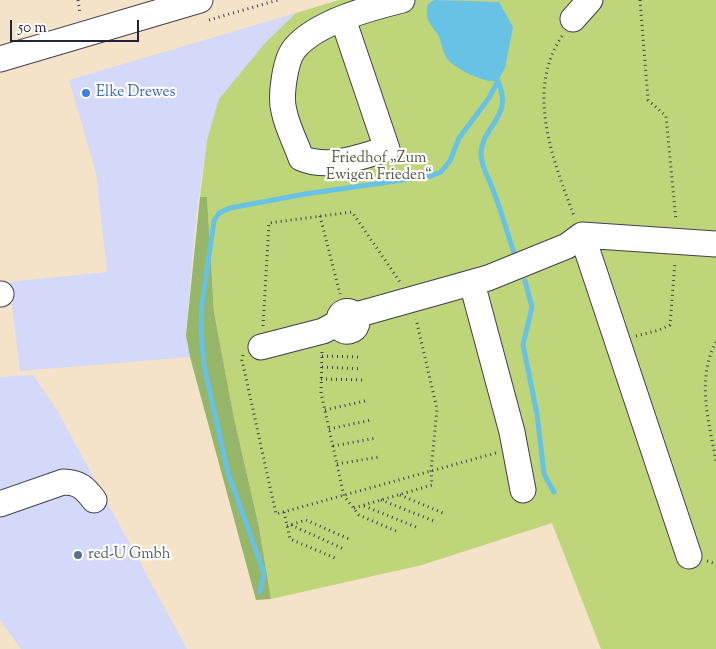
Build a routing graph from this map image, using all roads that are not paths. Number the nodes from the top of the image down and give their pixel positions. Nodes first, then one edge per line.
1 (200, 0) edge
2 (402, 0) edge
3 (343, 19) junction
4 (0, 59) edge
5 (582, 235) junction
6 (716, 244) edge
7 (472, 282) junction
8 (261, 347) road end
9 (523, 490) dead end
10 (94, 500) dead end
11 (0, 504) edge
12 (689, 556) dead end

1 - 4 street
2 - 3 street
3 - 3 street
5 - 6 street
5 - 7 street
5 - 12 street
7 - 8 street
7 - 9 street
10 - 11 street

